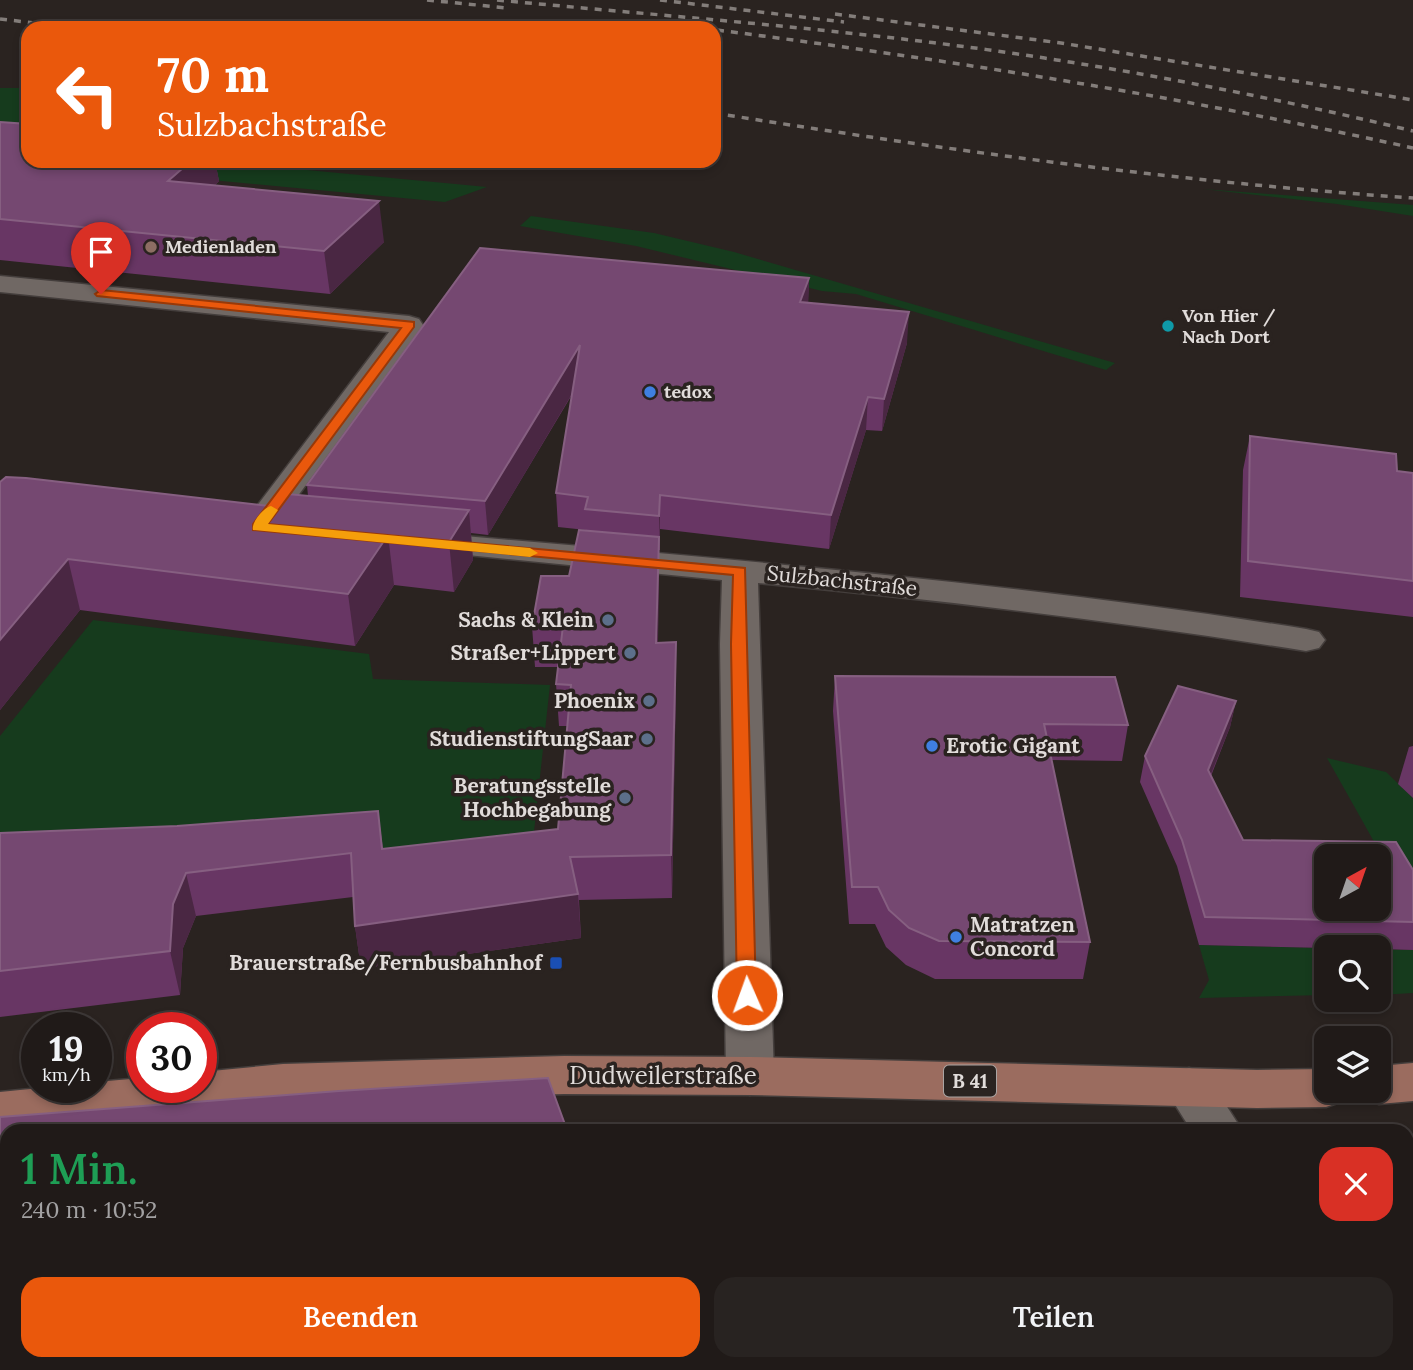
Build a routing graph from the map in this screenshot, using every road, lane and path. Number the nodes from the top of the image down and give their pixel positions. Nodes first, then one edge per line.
1 (0, 284) edge
2 (299, 531) edge
3 (394, 540) edge
4 (740, 571) junction
5 (1307, 640) dead end
6 (750, 1076) junction
7 (1413, 1083) edge
8 (1391, 1084) edge
9 (1189, 1087) junction
10 (1314, 1088) edge
11 (0, 1111) edge
12 (1213, 1124) edge

1 - 2 street
3 - 4 street, Sulzbachstraße
4 - 5 street, Sulzbachstraße
4 - 6 street
6 - 9 main road, Dudweilerstraße / B 41
6 - 11 main road, Dudweilerstraße / B 41
7 - 8 main road
9 - 10 main road, Dudweilerstraße / B 41
9 - 12 street

